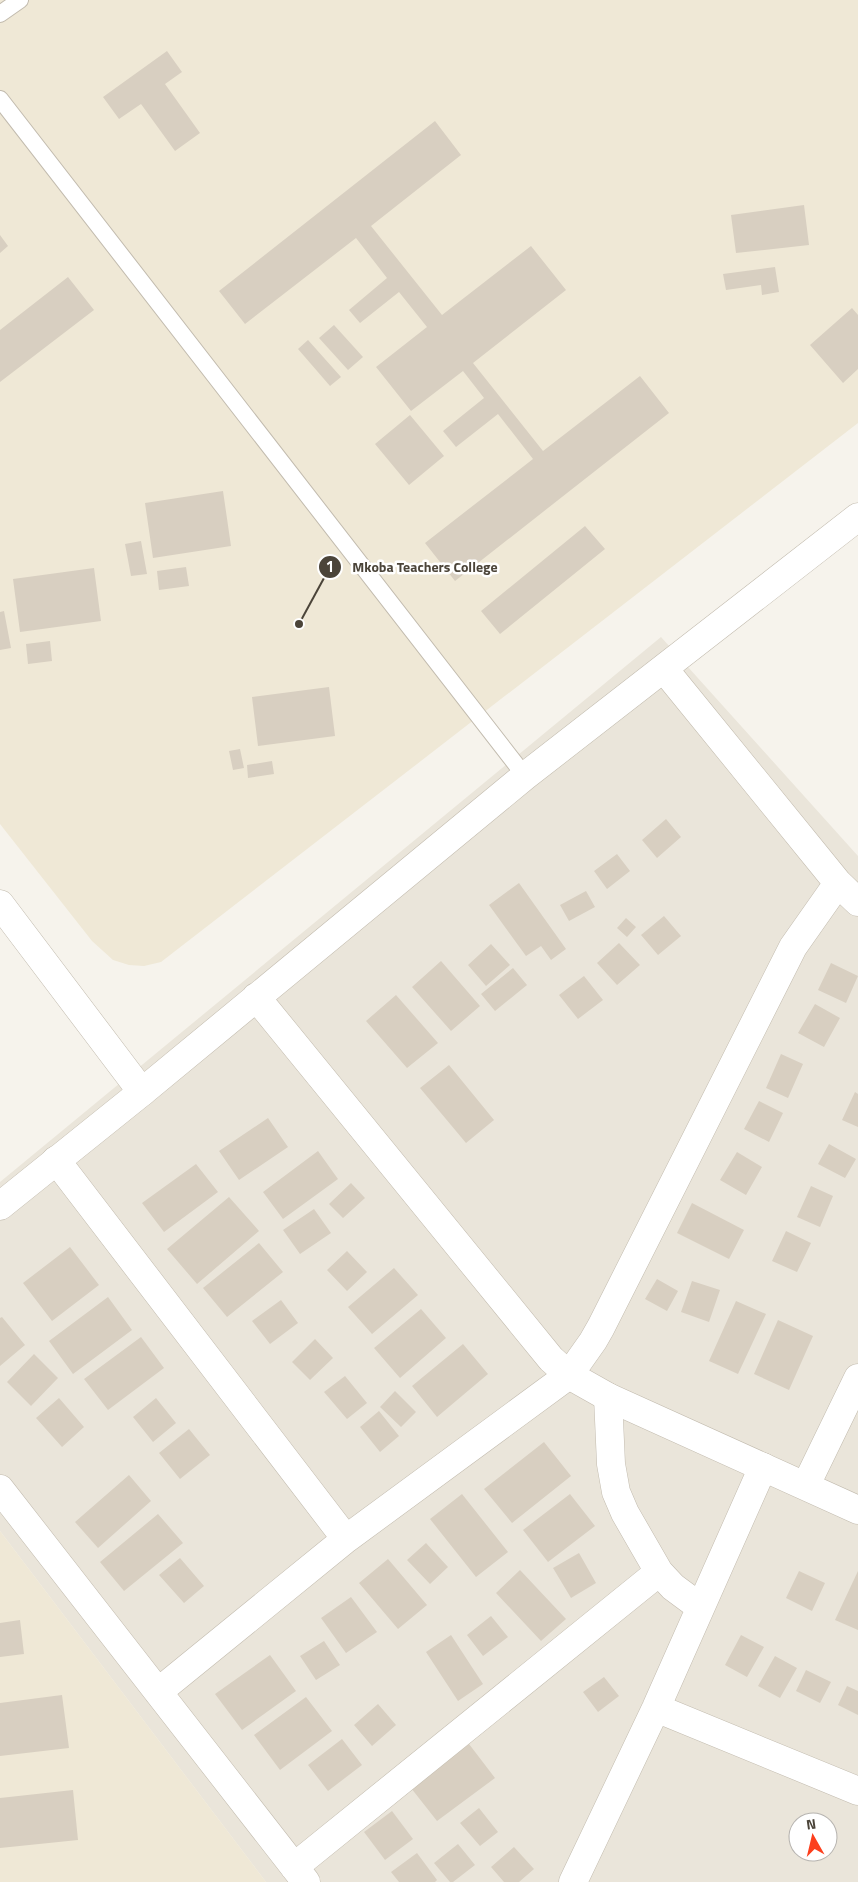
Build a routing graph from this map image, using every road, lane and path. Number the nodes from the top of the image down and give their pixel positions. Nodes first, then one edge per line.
1 (20, 0) edge
2 (0, 14) edge
3 (0, 98) edge
4 (858, 517) edge
5 (664, 669) junction
6 (525, 776) junction
7 (838, 883) junction
8 (858, 902) edge
9 (0, 904) edge
10 (256, 997) junction
11 (142, 1092) junction
12 (56, 1160) junction
13 (0, 1206) edge
14 (569, 1375) junction
15 (858, 1378) edge
16 (608, 1397) junction
17 (762, 1467) junction
18 (806, 1485) junction
19 (0, 1489) edge
20 (858, 1510) edge
21 (346, 1539) junction
22 (659, 1572) junction
23 (700, 1607) junction
24 (158, 1692) junction
25 (656, 1708) junction
26 (858, 1791) edge
27 (300, 1874) edge
28 (573, 1882) edge

1 - 2 lane
3 - 6 lane
4 - 5 street
5 - 6 street
5 - 7 street
6 - 10 street
7 - 8 street
7 - 14 street
9 - 11 street
10 - 11 street
10 - 14 street
11 - 12 street
12 - 13 street
12 - 21 street
14 - 16 street
14 - 21 street
15 - 18 street
16 - 17 street
16 - 22 street
17 - 18 street
17 - 23 street
18 - 20 street
19 - 24 street
21 - 24 street
22 - 23 street
22 - 27 street
23 - 25 street
24 - 27 street
25 - 26 street
25 - 28 street

